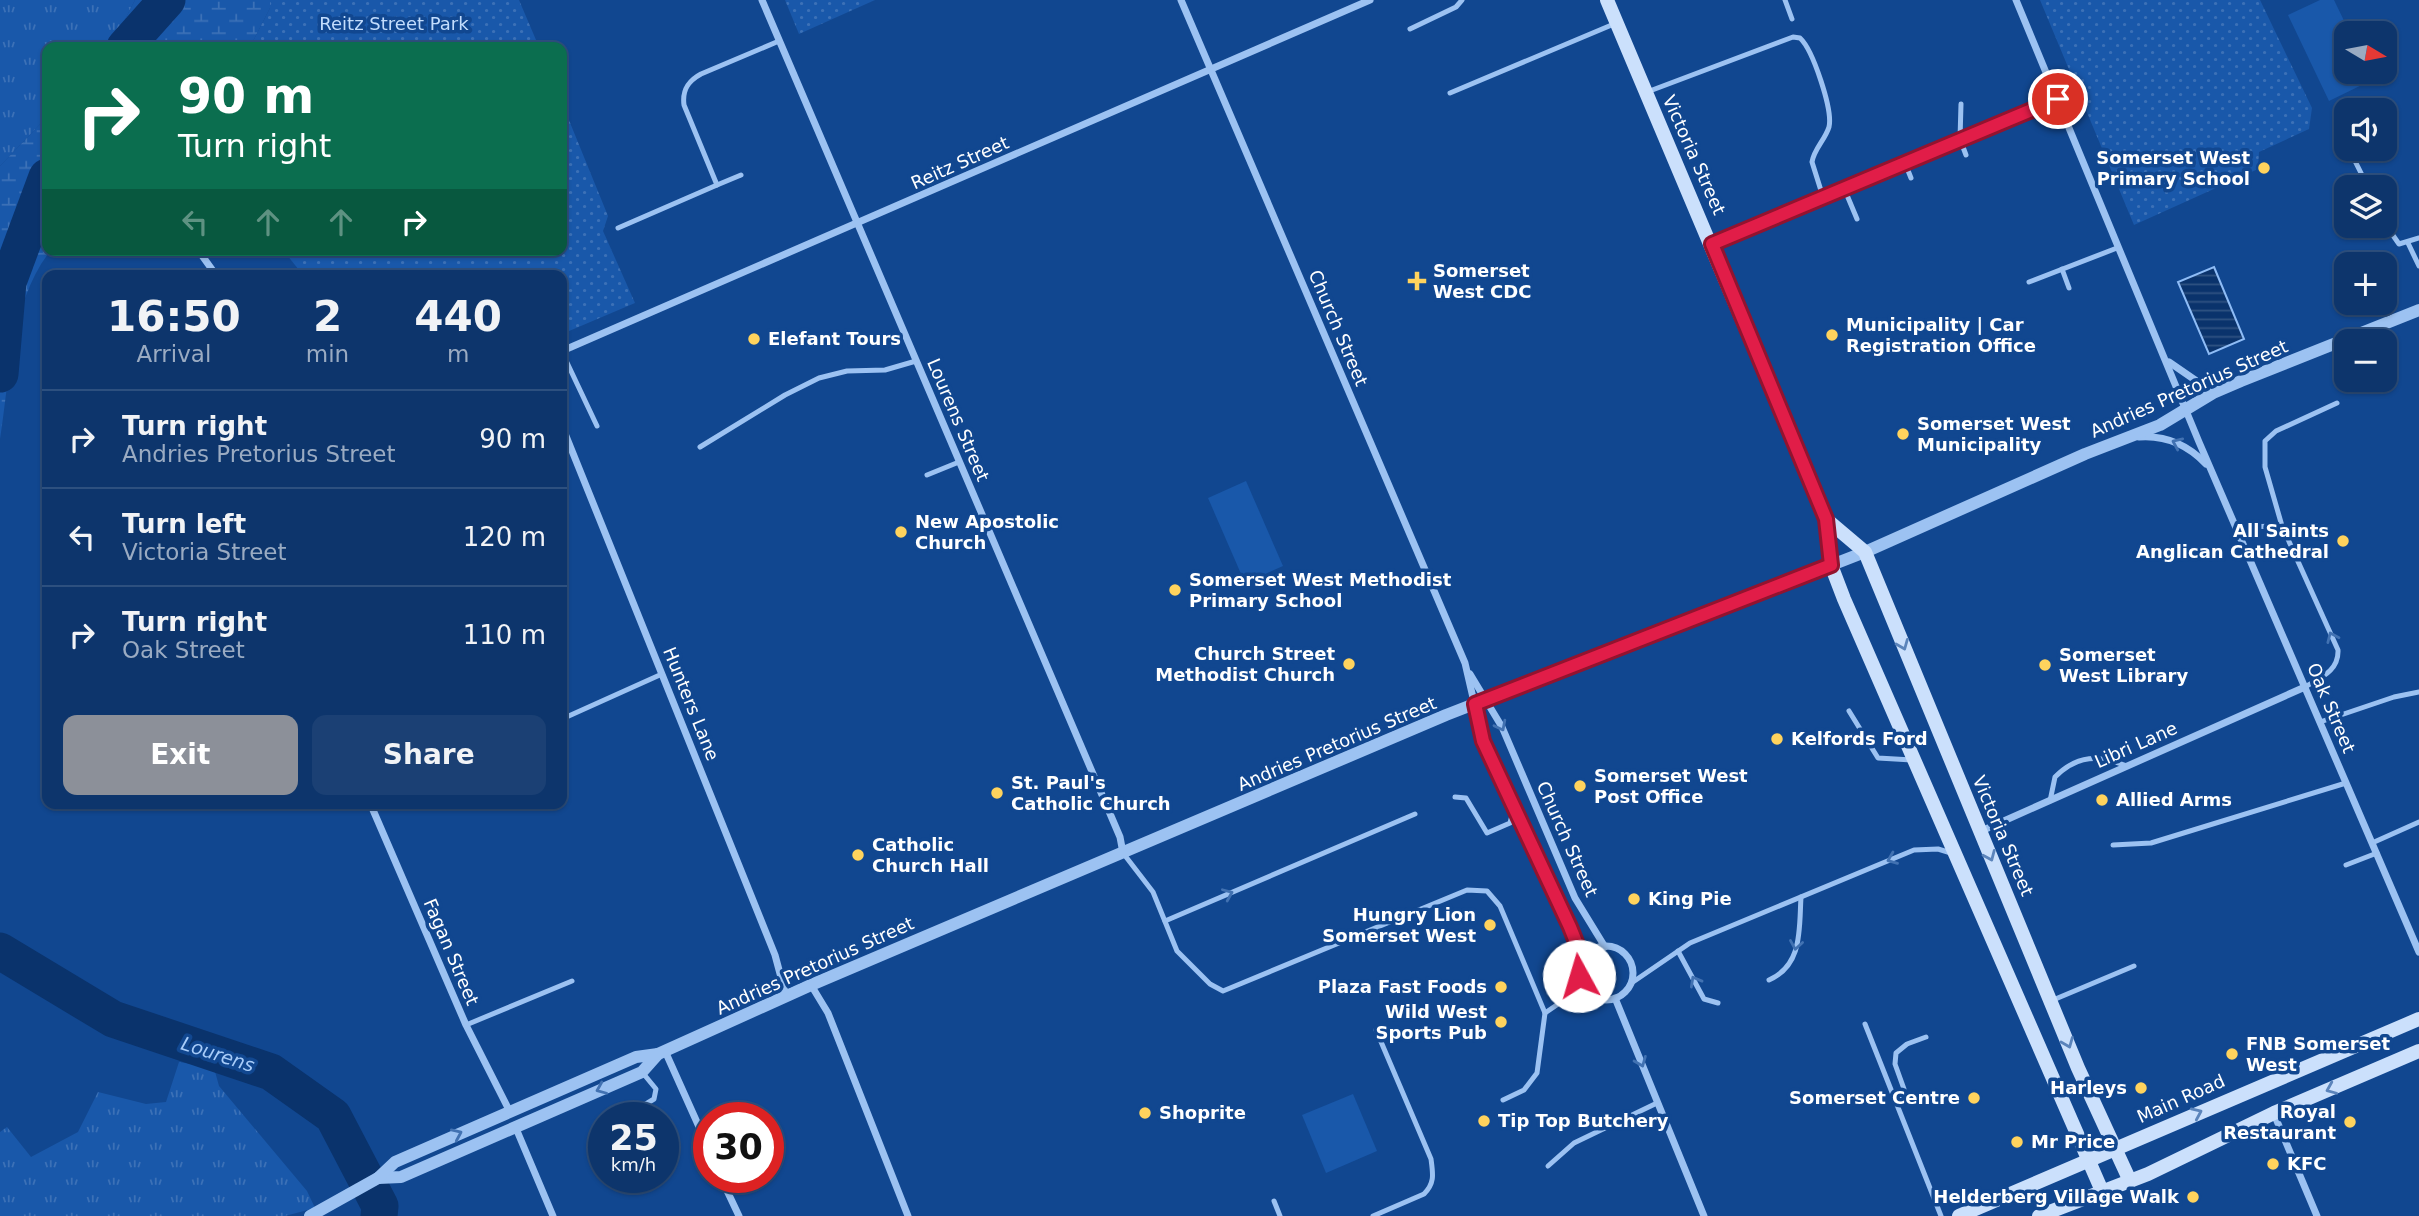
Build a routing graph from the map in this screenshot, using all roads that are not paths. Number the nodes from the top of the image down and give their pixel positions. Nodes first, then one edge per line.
1 (762, 0) edge
2 (1181, 0) edge
3 (1370, 0) edge
4 (1462, 0) edge
5 (1607, 0) edge
6 (1785, 0) edge
7 (2016, 0) edge
8 (1792, 19) dead end
9 (1617, 23) junction
10 (1410, 29) dead end
11 (779, 41) junction
12 (1210, 71) junction
13 (1450, 93) dead end
14 (1646, 93) junction
15 (2058, 99) junction
16 (1961, 104) dead end
17 (1960, 139) junction
18 (1966, 155) dead end
19 (1905, 163) junction
20 (741, 176) dead end
21 (1911, 178) dead end
22 (717, 185) junction
23 (1844, 188) junction
24 (1823, 197) junction
25 (1857, 219) dead end
26 (857, 225) junction
27 (618, 228) dead end
28 (2393, 238) edge
29 (2419, 238) edge
30 (2408, 243) junction
31 (1712, 244) junction
32 (2117, 248) junction
33 (2419, 266) edge
34 (2062, 269) junction
35 (2029, 282) dead end
36 (2069, 288) dead end
37 (2419, 310) edge
38 (567, 350) edge
39 (2164, 356) junction
40 (916, 361) junction
41 (567, 363) edge
42 (2233, 384) junction
43 (2337, 403) dead end
44 (2186, 410) junction
45 (597, 426) dead end
46 (567, 438) edge
47 (2128, 439) junction
48 (700, 447) dead end
49 (959, 462) junction
50 (927, 475) dead end
51 (2214, 476) junction
52 (1826, 519) junction
53 (2282, 526) junction
54 (2236, 527) junction
55 (1865, 552) junction
56 (1831, 565) junction
57 (662, 674) junction
58 (2305, 687) junction
59 (2419, 690) edge
60 (1480, 702) junction
61 (1849, 710) dead end
62 (567, 717) edge
63 (2320, 722) junction
64 (1915, 760) junction
65 (2127, 766) junction
66 (2346, 783) junction
67 (1455, 797) dead end
68 (2050, 800) junction
69 (1513, 806) junction
70 (373, 809) edge
71 (1415, 814) dead end
72 (2419, 822) edge
73 (1979, 832) junction
74 (2372, 844) junction
75 (2113, 845) dead end
76 (1123, 853) junction
77 (2376, 853) junction
78 (1957, 855) junction
79 (2346, 866) dead end
80 (1801, 897) junction
81 (1165, 921) junction
82 (1605, 947) junction
83 (1678, 951) junction
84 (2419, 952) edge
85 (1580, 965) junction
86 (2134, 966) dead end
87 (572, 981) dead end
88 (1769, 981) dead end
89 (1630, 984) junction
90 (811, 985) junction
91 (1583, 987) junction
92 (786, 996) junction
93 (1615, 999) junction
94 (2051, 1001) junction
95 (1718, 1003) dead end
96 (1545, 1013) junction
97 (2419, 1019) edge
98 (1865, 1024) dead end
99 (466, 1026) junction
100 (1376, 1030) dead end
101 (1926, 1037) dead end
102 (2419, 1051) edge
103 (662, 1053) junction
104 (642, 1072) junction
105 (1503, 1100) dead end
106 (649, 1102) edge
107 (1896, 1102) junction
108 (1657, 1103) junction
109 (509, 1110) junction
110 (2274, 1113) junction
111 (693, 1116) edge
112 (515, 1126) junction
113 (2115, 1149) junction
114 (2088, 1160) junction
115 (1548, 1166) dead end
116 (378, 1178) junction
117 (2130, 1181) junction
118 (2102, 1191) junction
119 (728, 1193) edge
120 (1274, 1201) dead end
121 (310, 1216) edge
122 (553, 1216) edge
123 (738, 1216) edge
124 (908, 1216) edge
125 (1280, 1216) edge
126 (1373, 1216) edge
127 (1704, 1216) edge
128 (1941, 1216) edge
129 (1959, 1216) edge
130 (2039, 1216) edge
131 (2317, 1216) edge

1 - 11 street, Lourens Street
2 - 12 street, Church Street
3 - 12 street, Reitz Street
4 - 10 lane
5 - 9 main road, Victoria Street
6 - 8 lane
7 - 15 street, Oak Street
9 - 13 lane
9 - 14 main road, Victoria Street
11 - 22 lane
11 - 26 street, Lourens Street
12 - 26 street, Reitz Street
12 - 60 street, Church Street
14 - 24 lane
14 - 31 main road, Victoria Street
15 - 17 street
15 - 32 street, Oak Street
16 - 17 lane
17 - 18 lane
17 - 19 street
19 - 21 lane
19 - 23 street
20 - 22 lane
22 - 27 lane
23 - 24 street
23 - 25 lane
24 - 31 street
26 - 38 street, Reitz Street
26 - 40 street, Lourens Street
28 - 30 lane
29 - 30 lane
30 - 33 lane
31 - 52 main road, Victoria Street
32 - 34 lane
32 - 39 street, Oak Street
34 - 35 lane
34 - 36 lane
37 - 42 street, Andries Pretorius Street
39 - 42 street, Oak Street
39 - 44 street, Oak Street
40 - 48 lane
40 - 49 street, Lourens Street
41 - 45 lane
42 - 44 street, Andries Pretorius Street
43 - 53 lane
44 - 47 street, Andries Pretorius Street
44 - 51 street, Oak Street
46 - 57 street, Hunters Lane
51 -> 47 street, Oak Street
47 - 55 street, Andries Pretorius Street
49 - 50 lane
49 - 76 street, Lourens Street
51 - 54 street, Oak Street
52 - 55 main road, Victoria Street
52 - 56 main road, Victoria Street
53 - 54 lane
58 -> 53 lane
54 - 58 street, Oak Street
55 - 56 street, Andries Pretorius Street
55 -> 73 main road, Victoria Street
56 - 60 street, Andries Pretorius Street
56 - 64 main road, Victoria Street
57 - 62 lane
57 - 92 street, Hunters Lane
58 - 63 street, Oak Street
58 - 65 street, Libri Lane
59 - 63 lane
60 - 69 street, Church Street
60 - 76 street, Andries Pretorius Street
60 -> 82 street, Church Street
61 - 64 lane
63 - 66 street, Oak Street
64 - 78 main road, Victoria Street
65 - 68 street, Libri Lane
65 - 68 lane
66 - 74 street, Oak Street
66 - 75 lane
67 - 69 lane
68 - 73 street, Libri Lane
69 - 85 street, Church Street
70 - 99 street, Fagan Street
81 -> 71 lane
72 - 74 lane
73 -> 94 main road, Victoria Street
74 - 77 street, Oak Street
76 - 81 lane
76 - 90 street, Andries Pretorius Street
77 - 79 lane
77 - 84 street, Oak Street
78 -> 80 lane
78 - 114 main road, Victoria Street
80 - 83 lane
80 -> 88 lane
81 - 96 lane
82 - 85 street
82 - 89 street, Church Street
83 - 89 lane
95 -> 83 lane
85 - 91 street, Church Street
86 - 94 lane
87 - 99 lane
89 - 93 street
90 - 92 street, Andries Pretorius Street
90 - 124 street
91 - 93 street
91 - 96 lane
92 - 103 street, Andries Pretorius Street
93 -> 108 street
94 -> 113 main road, Victoria Street
96 - 105 lane
113 -> 97 main road, Main Road
98 - 107 lane
99 - 109 street, Fagan Street
100 - 126 lane
101 - 107 lane
102 -> 110 main road
103 - 104 street, Andries Pretorius Street
103 - 109 street, Andries Pretorius Street
103 - 111 street
104 - 106 lane
104 -> 112 street, Andries Pretorius Street
107 - 128 lane
108 - 115 lane
108 - 127 street
116 -> 109 street, Andries Pretorius Street
110 - 117 main road
110 - 131 street
112 - 116 street, Andries Pretorius Street
112 - 122 street
113 - 114 main road, Main Road
113 - 117 main road, Victoria Street
114 - 118 main road, Victoria Street
114 - 129 main road, Main Road
116 - 121 street, Andries Pretorius Street
117 - 118 main road
118 - 130 main road
119 - 123 street
120 - 125 lane

